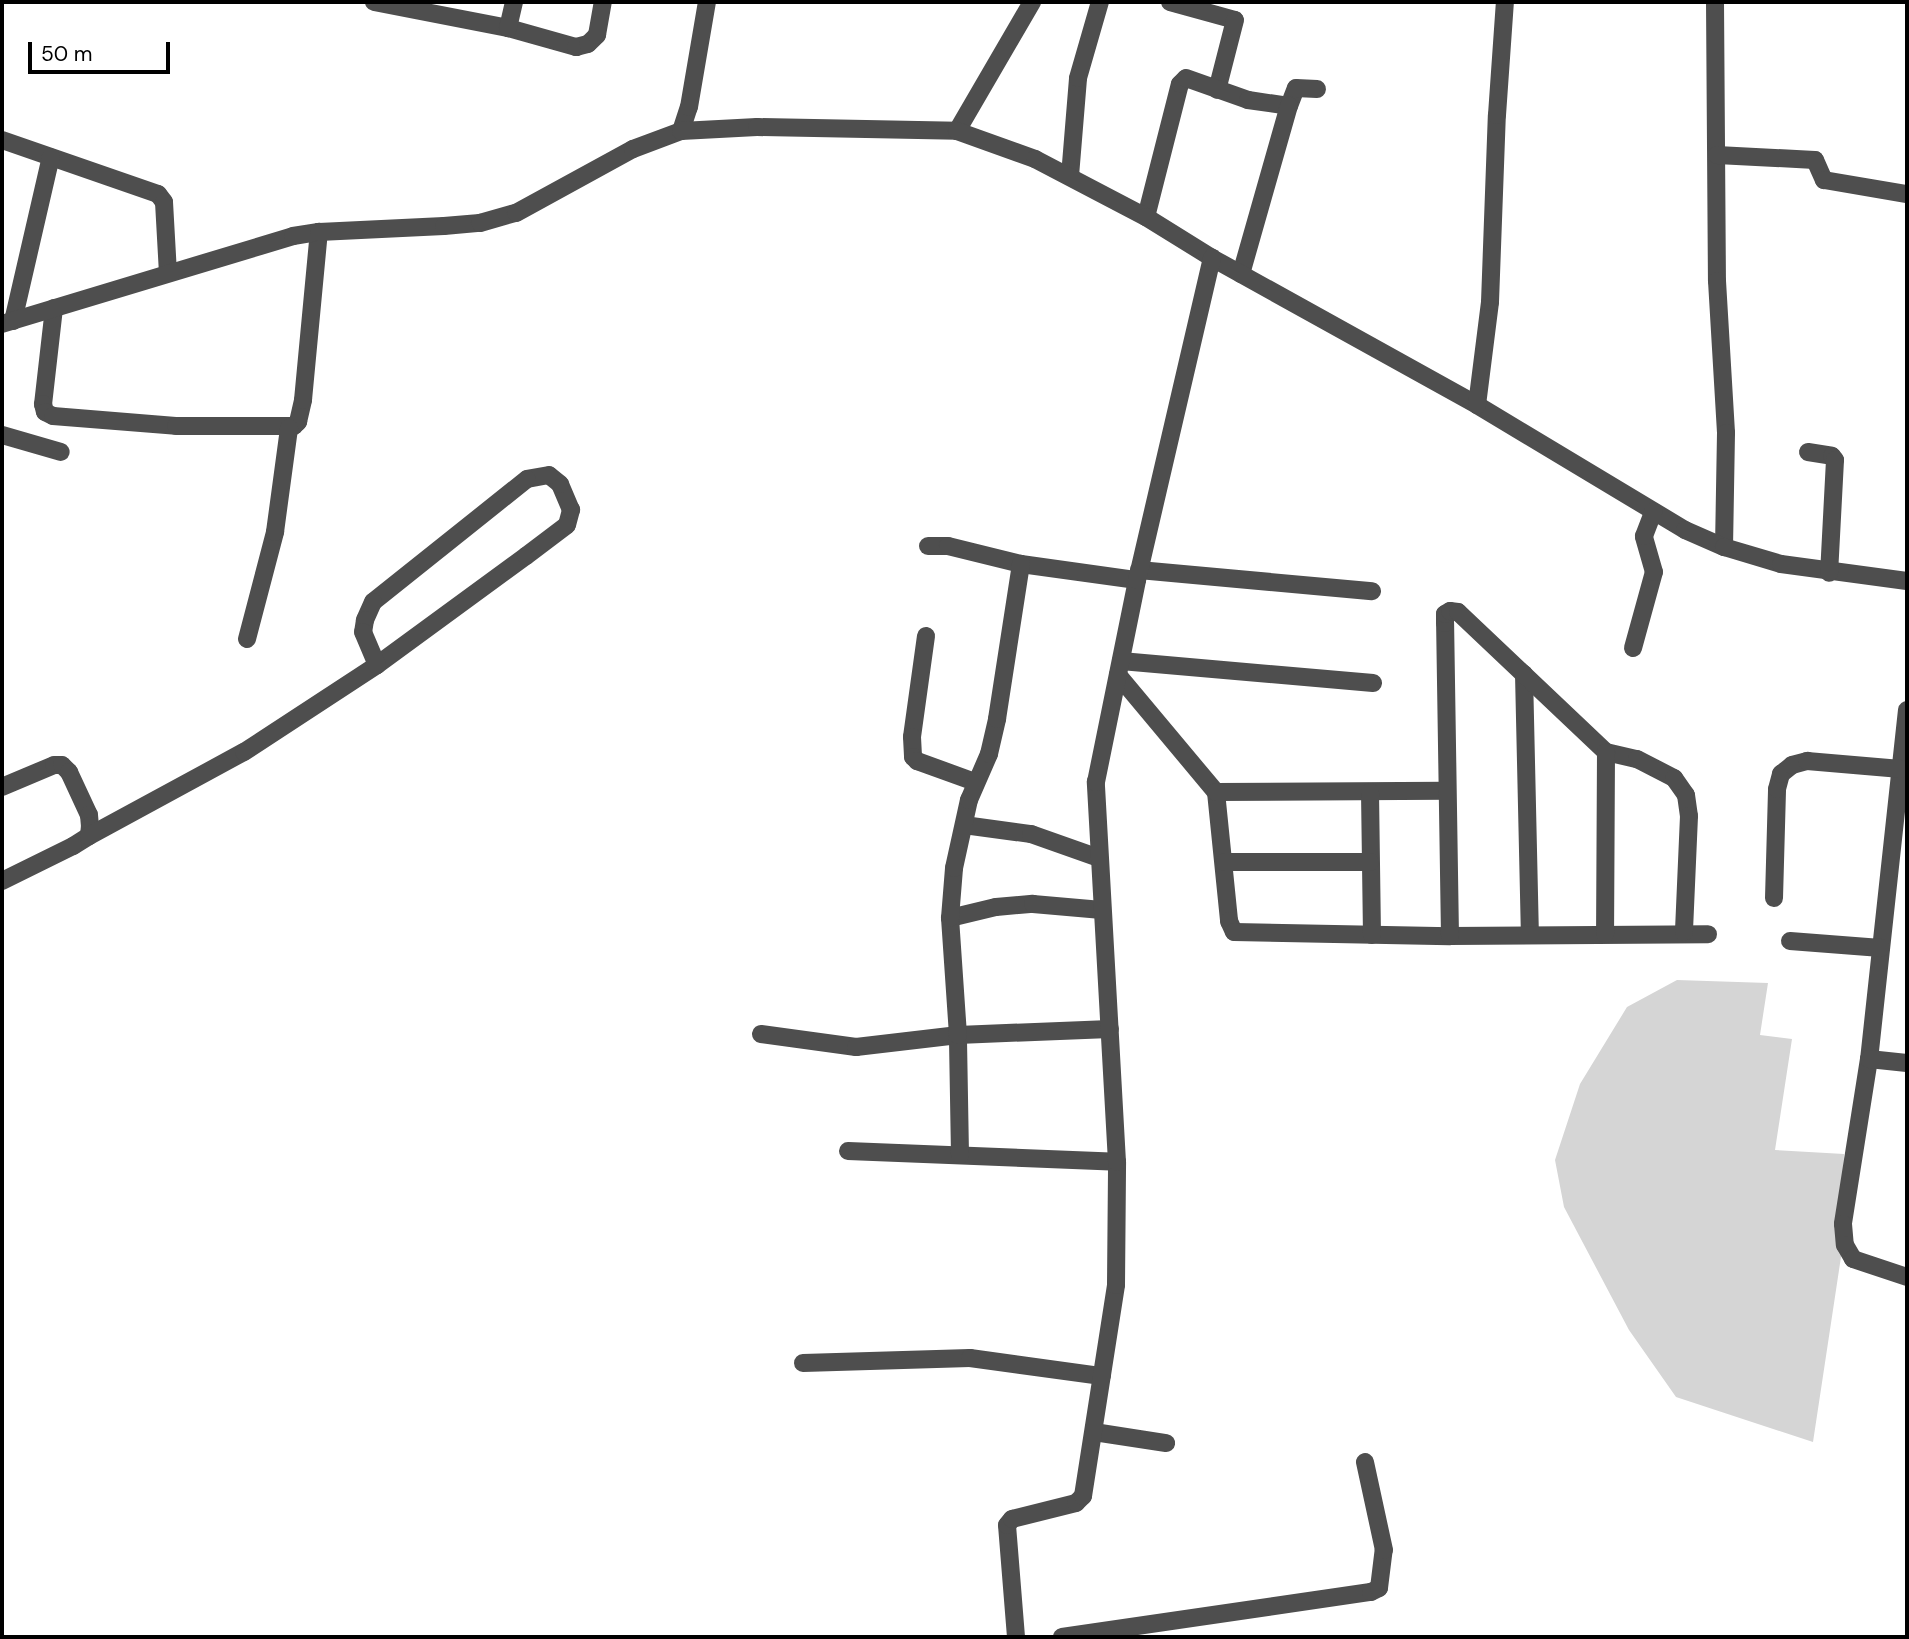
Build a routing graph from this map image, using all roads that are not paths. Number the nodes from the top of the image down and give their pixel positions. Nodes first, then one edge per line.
1 (374, 2) edge
2 (514, 2) edge
3 (603, 2) edge
4 (707, 2) edge
5 (1032, 2) edge
6 (1100, 2) edge
7 (1170, 2) edge
8 (1505, 2) edge
9 (1715, 2) edge
10 (508, 28) junction
11 (1317, 89) dead end
12 (1217, 90) junction
13 (1289, 106) junction
14 (681, 131) junction
15 (957, 131) junction
16 (2, 140) edge
17 (1717, 155) junction
18 (51, 157) junction
19 (1070, 176) junction
20 (1907, 194) edge
21 (1146, 217) junction
22 (319, 232) junction
23 (1212, 258) junction
24 (168, 273) junction
25 (1241, 274) junction
26 (54, 308) junction
27 (7, 322) edge
28 (1477, 405) junction
29 (289, 428) junction
30 (2, 435) edge
31 (61, 452) dead end
32 (1808, 452) dead end
33 (1653, 512) junction
34 (928, 546) dead end
35 (1724, 547) junction
36 (1021, 564) junction
37 (1829, 573) junction
38 (1138, 575) junction
39 (1907, 581) edge
40 (1372, 591) dead end
41 (926, 636) dead end
42 (247, 639) dead end
43 (1633, 648) dead end
44 (377, 665) junction
45 (1119, 668) junction
46 (1524, 674) junction
47 (1373, 684) dead end
48 (1907, 710) edge
49 (1605, 752) junction
50 (1901, 769) junction
51 (975, 782) junction
52 (2, 787) edge
53 (1445, 791) junction
54 (1216, 792) junction
55 (1370, 792) junction
56 (964, 825) junction
57 (89, 836) junction
58 (1100, 858) junction
59 (1225, 862) junction
60 (1370, 862) junction
61 (2, 881) edge
62 (1774, 898) dead end
63 (1102, 910) junction
64 (950, 918) junction
65 (1685, 932) junction
66 (1605, 934) junction
67 (1708, 934) dead end
68 (1372, 935) junction
69 (1530, 935) junction
70 (1450, 936) junction
71 (1790, 941) dead end
72 (1881, 948) junction
73 (1110, 1029) junction
74 (761, 1034) dead end
75 (958, 1035) junction
76 (1869, 1059) junction
77 (1907, 1063) edge
78 (848, 1151) dead end
79 (960, 1155) junction
80 (1117, 1162) junction
81 (1907, 1277) edge
82 (803, 1363) dead end
83 (1102, 1376) junction
84 (1094, 1432) junction
85 (1166, 1443) dead end
86 (1365, 1462) dead end
87 (1016, 1637) edge
88 (1062, 1637) edge

1 - 10 street
2 - 10 street
3 - 10 street
4 - 14 street
5 - 15 street
6 - 19 street
7 - 12 street
8 - 28 street
9 - 17 street
11 - 13 street
12 - 13 street
12 - 21 street
13 - 25 street
14 - 15 street
14 - 22 street
15 - 19 street
16 - 18 street
17 - 20 street
17 - 35 street
18 - 24 street
18 - 27 street
19 - 21 street
21 - 23 street
22 - 24 street
22 - 29 street
23 - 25 street
23 - 38 street
24 - 26 street
25 - 28 street
26 - 27 street
26 - 29 street
28 - 33 street
29 - 42 street
30 - 31 street
32 - 37 street
33 - 35 street
33 - 43 street
34 - 36 street
35 - 37 street
36 - 38 street
36 - 51 street
37 - 39 street
38 - 40 street
38 - 45 street
41 - 51 street
44 - 44 street
44 - 57 street
45 - 47 street
45 - 54 street
45 - 58 street
46 - 49 street
46 - 53 street
46 - 69 street
48 - 50 street
49 - 65 street
49 - 66 street
50 - 62 street
50 - 72 street
51 - 56 street
52 - 57 street
53 - 55 street
53 - 70 street
54 - 55 street
54 - 59 street
55 - 60 street
56 - 58 street
56 - 64 street
57 - 61 street
58 - 63 street
59 - 60 street
59 - 68 street
60 - 68 street
63 - 64 street
63 - 73 street
64 - 75 street
65 - 66 street
65 - 67 street
66 - 69 street
68 - 70 street
69 - 70 street
71 - 72 street
72 - 76 street
73 - 75 street
73 - 80 street
74 - 75 street
75 - 79 street
76 - 77 street
76 - 81 street
78 - 79 street
79 - 80 street
80 - 83 street
82 - 83 street
83 - 84 street
84 - 85 street
84 - 87 street
86 - 88 street

